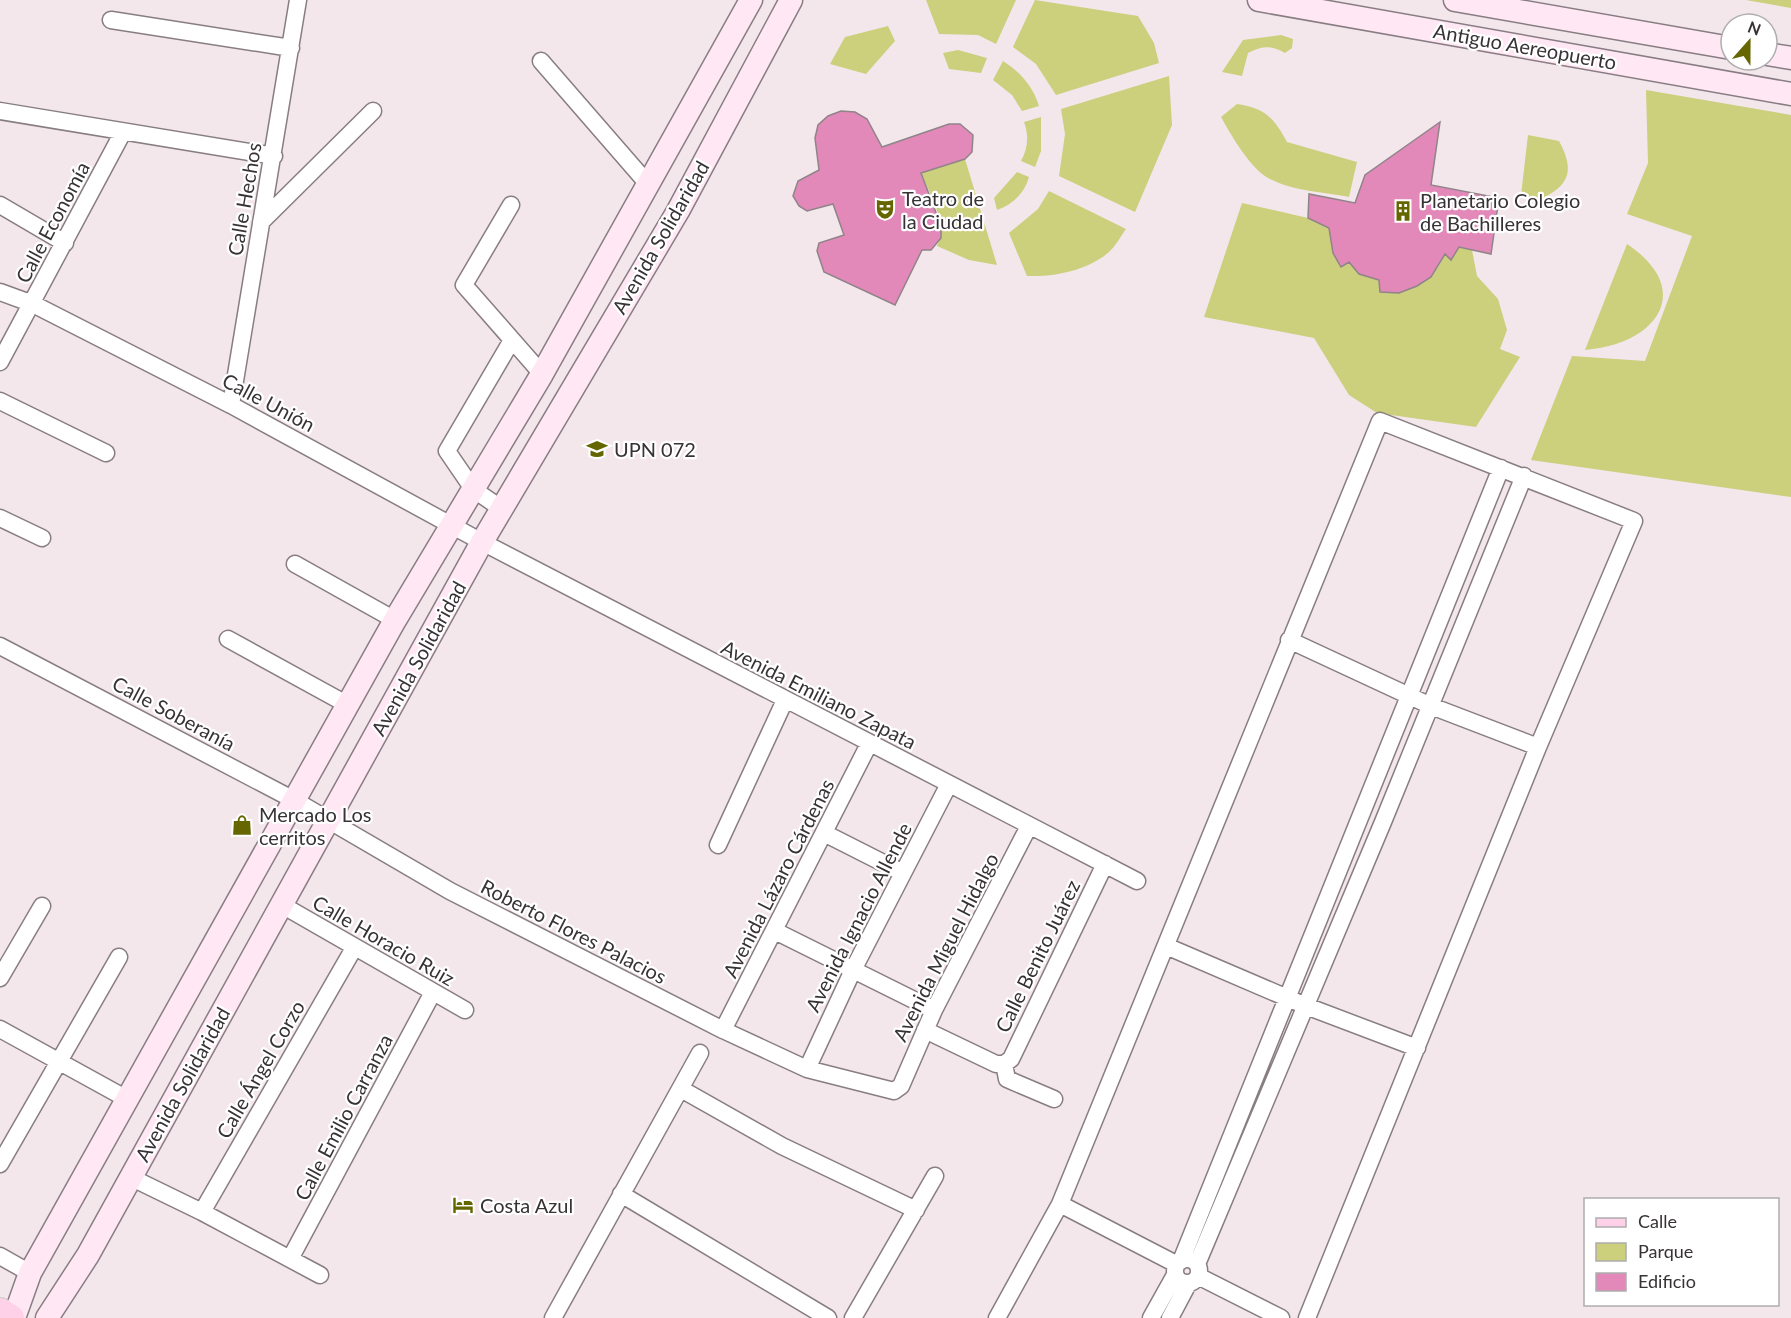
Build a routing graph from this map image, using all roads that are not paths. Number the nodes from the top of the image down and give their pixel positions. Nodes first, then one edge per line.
1 (298, 0) edge
2 (751, 0) edge
3 (791, 0) edge
4 (1260, 0) edge
5 (1461, 1) edge
6 (111, 20) dead end
7 (1463, 35) junction
8 (1719, 46) edge
9 (291, 48) junction
10 (541, 61) dead end
11 (1791, 94) edge
12 (0, 111) edge
13 (373, 111) dead end
14 (123, 132) junction
15 (274, 156) junction
16 (647, 183) junction
17 (0, 205) edge
18 (511, 205) dead end
19 (261, 222) junction
20 (626, 222) junction
21 (660, 241) junction
22 (65, 243) junction
23 (0, 292) edge
24 (33, 304) junction
25 (512, 340) junction
26 (0, 362) edge
27 (542, 374) junction
28 (0, 401) edge
29 (231, 405) junction
30 (106, 453) dead end
31 (1501, 468) junction
32 (1524, 477) junction
33 (473, 489) junction
34 (502, 509) junction
35 (0, 518) edge
36 (451, 525) junction
37 (42, 538) dead end
38 (482, 542) junction
39 (295, 564) dead end
40 (395, 620) junction
41 (228, 639) dead end
42 (1289, 640) junction
43 (0, 646) edge
44 (1409, 696) junction
45 (785, 699) junction
46 (348, 705) junction
47 (1431, 706) junction
48 (869, 744) junction
49 (1538, 747) junction
50 (949, 784) junction
51 (294, 800) junction
52 (328, 819) junction
53 (1029, 826) junction
54 (824, 833) junction
55 (718, 845) dead end
56 (1105, 864) junction
57 (903, 873) junction
58 (1137, 881) dead end
59 (282, 905) junction
60 (42, 906) dead end
61 (775, 931) junction
62 (1166, 946) junction
63 (354, 948) junction
64 (118, 957) dead end
65 (853, 970) junction
66 (0, 978) edge
67 (432, 994) junction
68 (1288, 998) junction
69 (1306, 1006) junction
70 (465, 1010) dead end
71 (934, 1010) junction
72 (0, 1029) edge
73 (723, 1030) junction
74 (925, 1030) junction
75 (1417, 1048) junction
76 (700, 1053) dead end
77 (60, 1062) junction
78 (1004, 1064) junction
79 (807, 1069) junction
80 (681, 1089) junction
81 (1053, 1098) dead end
82 (127, 1099) junction
83 (0, 1164) edge
84 (935, 1176) dead end
85 (130, 1177) junction
86 (621, 1194) junction
87 (1060, 1204) junction
88 (916, 1210) junction
89 (202, 1212) junction
90 (0, 1256) edge
91 (290, 1259) junction
92 (1186, 1271) junction
93 (30, 1273) junction
94 (320, 1275) dead end
95 (0, 1311) edge
96 (13, 1318) edge
97 (47, 1318) edge
98 (553, 1318) edge
99 (828, 1318) edge
100 (853, 1318) edge
101 (997, 1318) edge
102 (1151, 1318) edge
103 (1170, 1318) edge
104 (1281, 1318) edge
105 (1307, 1318) edge

1 - 9 street, Calle Hechos
2 - 16 main road, Avenida Solidaridad
3 - 21 main road, Avenida Solidaridad
4 - 7 main road, Antiguo Aereopuerto
5 - 7 main road
5 - 8 main road, Antiguo Aereopuerto
6 - 9 street
7 - 11 main road, Antiguo Aereopuerto
9 - 15 street, Calle Hechos
10 - 16 street
12 - 14 street
13 - 19 street
14 - 15 street
14 - 22 street, Calle Economía
15 - 19 street, Calle Hechos
16 - 20 main road, Avenida Solidaridad
17 - 22 street
18 - 25 street
19 - 29 street, Calle Hechos
20 - 21 main road
20 - 27 main road, Avenida Solidaridad
21 - 34 main road, Avenida Solidaridad
22 - 24 street, Calle Economía
23 - 24 street, Calle Unión
24 - 26 street, Calle Economía
24 - 29 street, Calle Unión
25 - 27 street
25 - 33 street
27 - 33 main road, Avenida Solidaridad
28 - 30 street
29 - 36 street, Calle Unión
31 - 32 street
31 - 42 street
31 - 44 street
32 - 47 street
32 - 49 street
33 - 34 street
33 - 36 main road, Avenida Solidaridad
34 - 38 main road, Avenida Solidaridad
35 - 37 street
36 - 38 street, Calle Unión
36 - 40 main road, Avenida Solidaridad
38 - 45 street, Avenida Emiliano Zapata
38 - 52 main road, Avenida Solidaridad
39 - 40 street
40 - 46 main road, Avenida Solidaridad
41 - 46 street
42 - 44 street
42 - 62 street
43 - 51 street, Calle Soberanía
44 - 47 street
44 - 68 street
45 - 48 street, Avenida Emiliano Zapata
45 - 55 street
46 - 51 main road, Avenida Solidaridad
47 - 49 street
47 - 69 street
48 - 50 street, Avenida Emiliano Zapata
48 - 54 street, Avenida Lázaro Cárdenas
49 - 75 street
50 - 53 street, Avenida Emiliano Zapata
50 - 57 street, Avenida Ignacio Allende
51 - 52 street, Calle Soberanía
51 - 82 main road, Avenida Solidaridad
52 - 59 main road, Avenida Solidaridad
52 - 73 street, Roberto Flores Palacios
53 - 56 street, Avenida Emiliano Zapata
53 - 71 street, Avenida Miguel Hidalgo
54 - 57 street
54 - 61 street, Avenida Lázaro Cárdenas
56 - 58 street, Avenida Emiliano Zapata
56 - 78 street, Calle Benito Juárez
57 - 65 street, Avenida Ignacio Allende
59 - 63 street, Calle Horacio Ruiz
59 - 85 main road, Avenida Solidaridad
60 - 66 street
61 - 65 street
61 - 73 street, Avenida Lázaro Cárdenas
62 - 68 street
62 - 87 street
63 - 67 street, Calle Horacio Ruiz
63 - 89 street, Calle Ángel Corzo
64 - 77 street
65 - 71 street
65 - 79 street, Avenida Ignacio Allende
67 - 70 street, Calle Horacio Ruiz
67 - 91 street, Calle Emilio Carranza
68 - 69 street
68 - 92 street
69 - 75 street
69 - 92 street
71 - 74 street, Avenida Miguel Hidalgo
72 - 77 street
73 - 79 street, Roberto Flores Palacios
74 - 78 street
74 - 79 street, Avenida Miguel Hidalgo
75 - 105 street
76 - 80 street
77 - 82 street
77 - 83 street
78 - 81 street
80 - 86 street
80 - 88 street
82 - 93 main road, Avenida Solidaridad
84 - 88 street
85 - 89 street
85 - 97 main road, Avenida Solidaridad
86 - 98 street
86 - 99 street
87 - 92 street
87 - 101 street
88 - 100 street
89 - 91 street
90 - 93 street
91 - 94 street
92 - 102 street
92 - 103 street
92 - 104 street
93 - 96 main road, Avenida Solidaridad
95 - 96 main road

